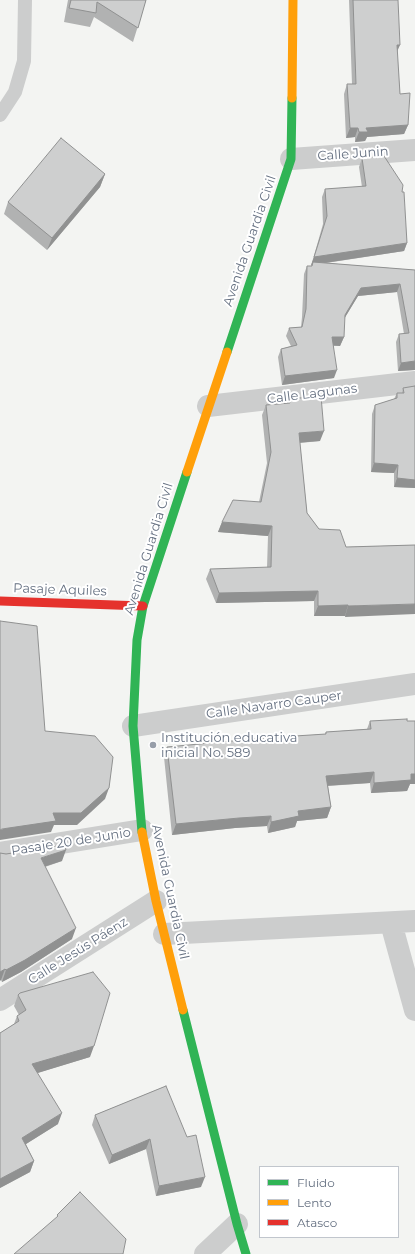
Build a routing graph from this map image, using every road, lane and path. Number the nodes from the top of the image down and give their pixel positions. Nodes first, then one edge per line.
1 (25, 0) edge
2 (293, 0) edge
3 (0, 115) edge
4 (415, 150) edge
5 (291, 159) junction
6 (415, 382) edge
7 (208, 406) junction
8 (0, 601) edge
9 (143, 606) junction
10 (415, 684) edge
11 (133, 726) junction
12 (142, 830) junction
13 (0, 853) edge
14 (156, 901) junction
15 (415, 921) edge
16 (390, 923) junction
17 (164, 934) junction
18 (0, 1000) edge
19 (415, 1010) edge
20 (237, 1224) junction
21 (205, 1254) edge
22 (246, 1254) edge

1 - 3 lane
2 - 5 street, Avenida Guardia Civil
4 - 5 street, Calle Junin
5 - 7 street, Avenida Guardia Civil
6 - 7 street, Calle Lagunas
7 - 9 street, Avenida Guardia Civil
8 - 9 street, Pasaje Aquiles
9 - 11 street, Avenida Guardia Civil
10 - 11 street, Calle Navarro Cauper
11 - 12 street, Avenida Guardia Civil
12 - 13 street, Pasaje 20 de Junio
12 - 14 street, Avenida Guardia Civil
14 - 17 street, Avenida Guardia Civil
14 - 18 street, Calle Jesús Páenz
15 - 16 street
16 - 17 street
16 - 19 street
17 - 20 street, Avenida Guardia Civil
20 - 21 street
20 - 22 street, Avenida Guardia Civil

